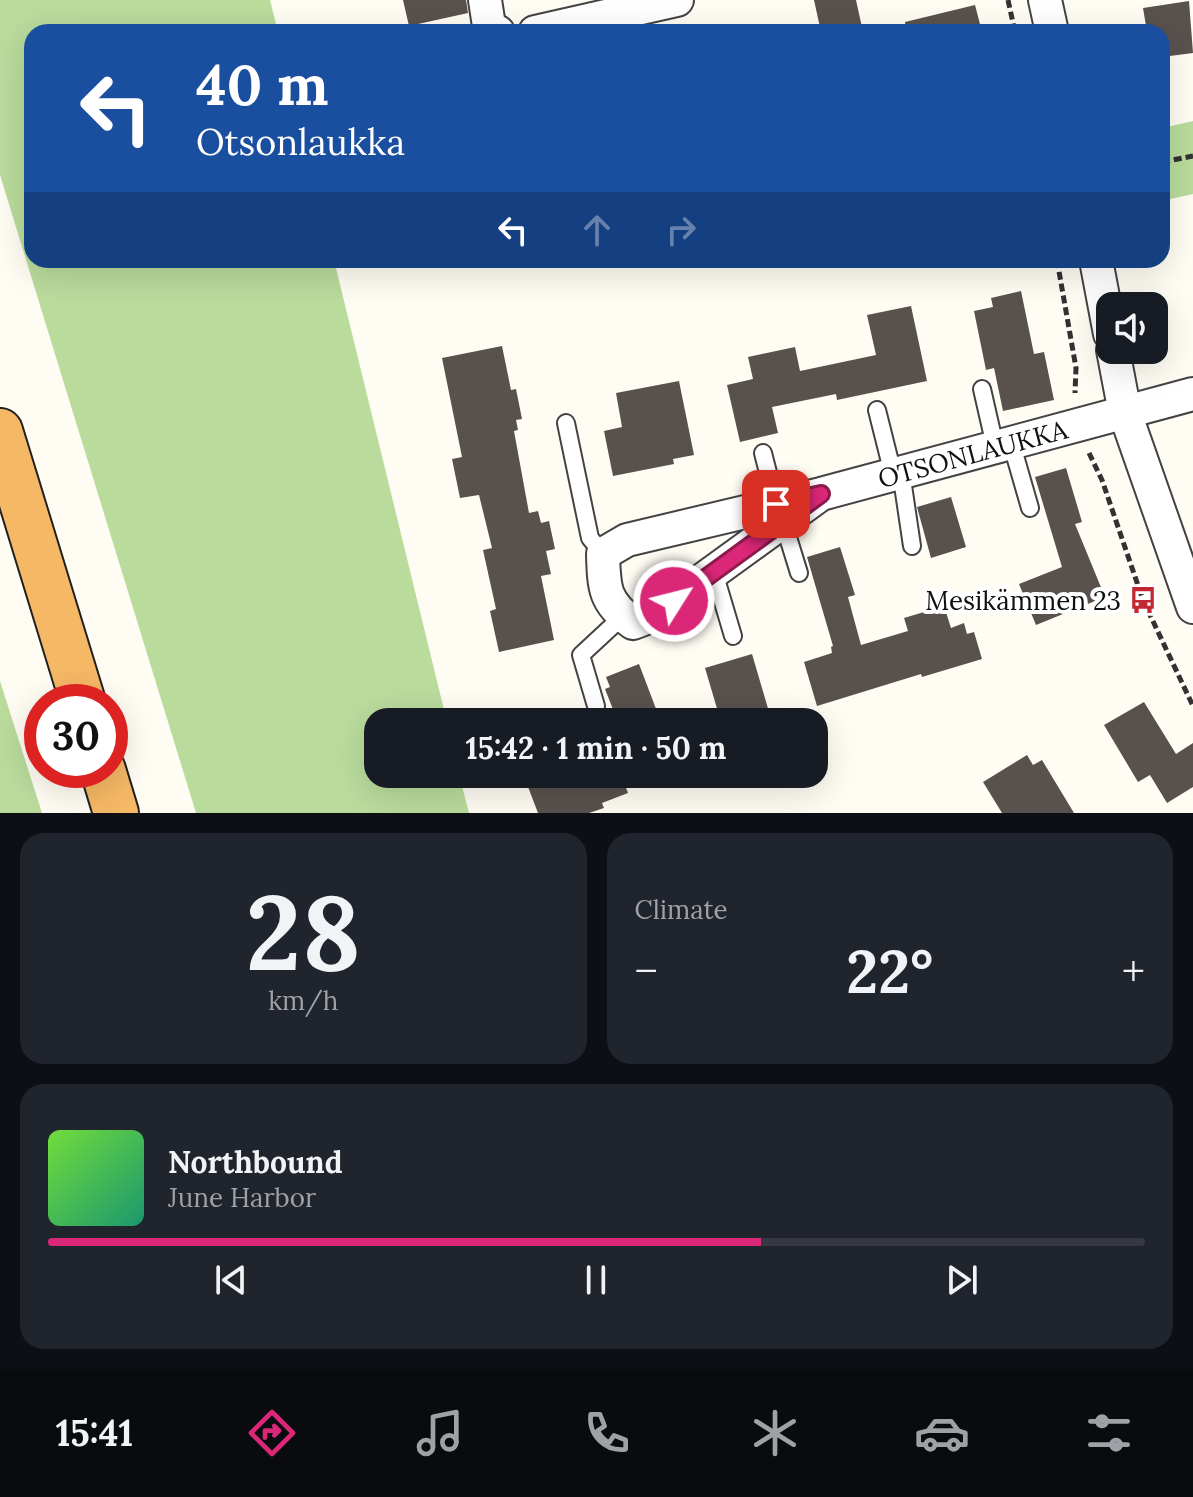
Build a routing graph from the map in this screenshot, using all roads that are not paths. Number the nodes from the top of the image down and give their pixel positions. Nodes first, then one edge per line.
1 (485, 0) edge
2 (677, 0) edge
3 (1045, 0) edge
4 (489, 24) edge
5 (570, 24) edge
6 (1050, 24) edge
7 (1098, 268) edge
8 (1102, 292) edge
9 (1116, 364) edge
10 (982, 389) dead end
11 (1193, 394) edge
12 (877, 410) dead end
13 (1125, 413) junction
14 (566, 423) dead end
15 (0, 431) edge
16 (1003, 444) junction
17 (763, 453) dead end
18 (897, 473) junction
19 (1030, 508) dead end
20 (780, 513) junction
21 (912, 546) dead end
22 (603, 554) junction
23 (714, 572) junction
24 (799, 573) dead end
25 (1193, 607) edge
26 (623, 616) junction
27 (733, 636) dead end
28 (77, 684) edge
29 (596, 706) dead end
30 (108, 788) edge
31 (116, 813) edge

1 - 4 street
2 - 5 street
3 - 6 street
7 - 8 street
9 - 13 street
10 - 16 lane
11 - 13 street, OTSONLAUKKA
12 - 18 lane
13 - 16 street, OTSONLAUKKA
13 - 25 street
14 - 22 lane
15 - 28 highway
16 - 18 street, OTSONLAUKKA
16 - 19 lane
17 - 20 lane
18 - 20 street, OTSONLAUKKA
18 - 21 lane
20 - 22 street, OTSONLAUKKA
20 - 23 street, OTSONLAUKKA
20 - 24 lane
22 - 26 street
23 - 26 street, OTSONLAUKKA
23 - 27 lane
26 - 29 lane
30 - 31 highway

